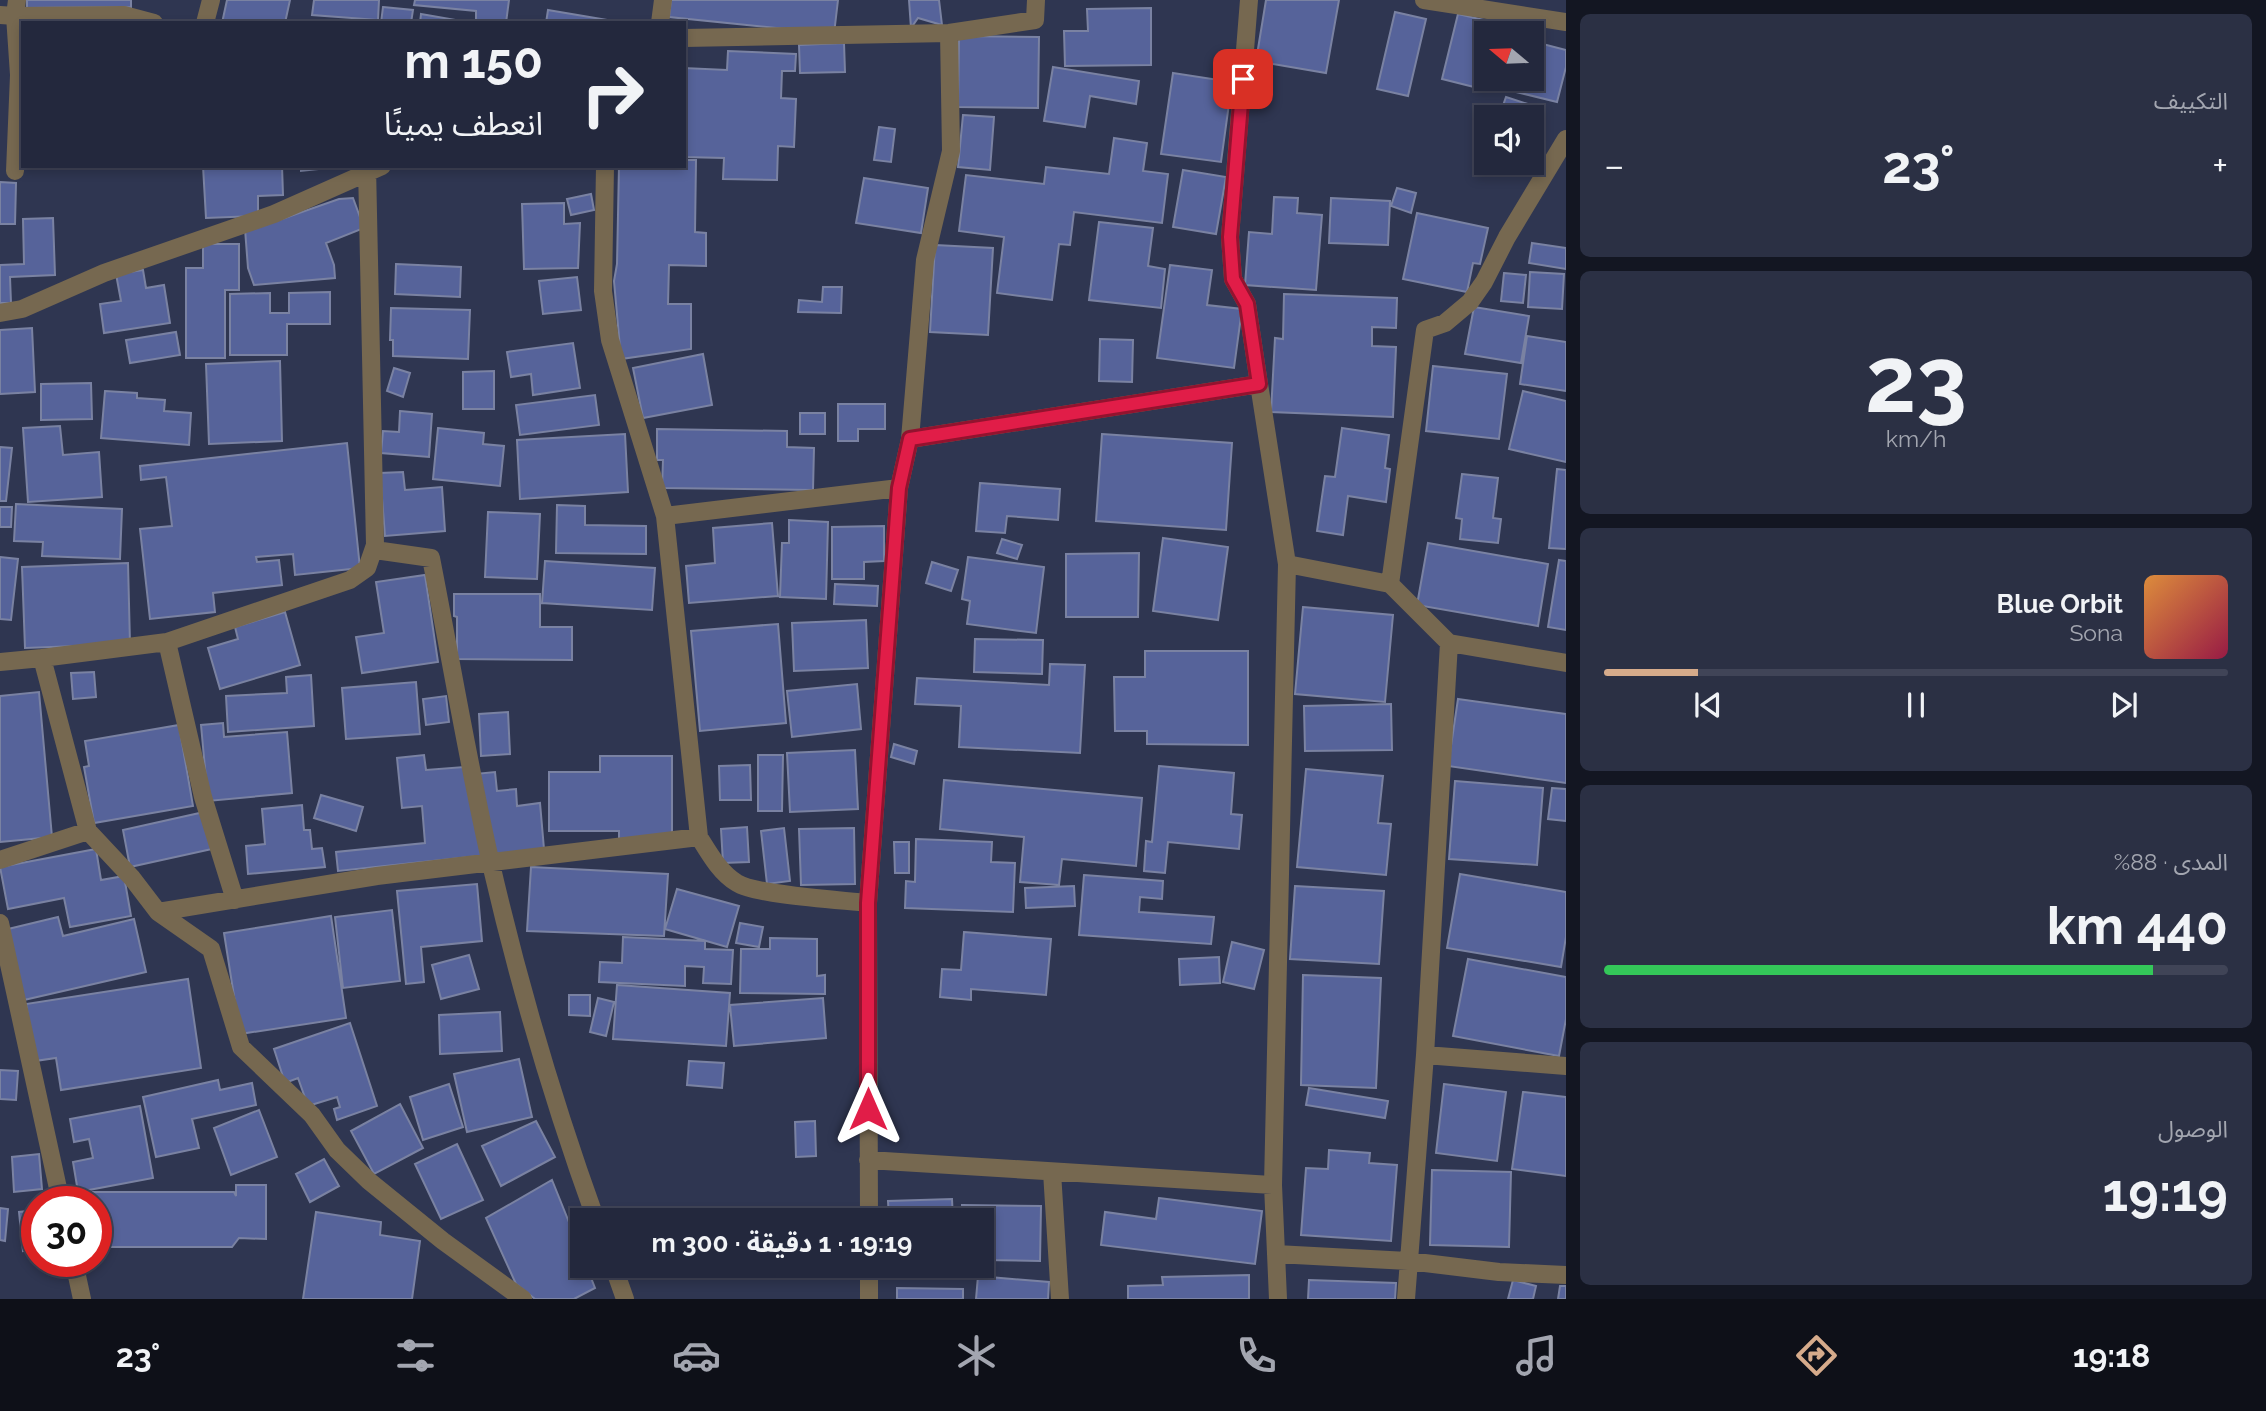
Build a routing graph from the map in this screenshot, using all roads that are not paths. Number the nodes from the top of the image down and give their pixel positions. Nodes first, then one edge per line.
1 (211, 0) edge
2 (663, 0) edge
3 (1036, 0) edge
4 (1250, 0) edge
5 (1424, 0) edge
6 (11, 10) edge
7 (146, 21) edge
8 (206, 21) edge
9 (660, 21) edge
10 (1566, 22) edge
11 (949, 33) junction
12 (686, 38) edge
13 (1566, 139) edge
14 (372, 168) edge
15 (605, 168) edge
16 (15, 171) dead end
17 (0, 313) edge
18 (1259, 384) junction
19 (910, 439) junction
20 (899, 488) junction
21 (665, 516) junction
22 (375, 550) junction
23 (1287, 564) junction
24 (1390, 584) junction
25 (167, 642) junction
26 (1449, 643) junction
27 (42, 658) junction
28 (0, 662) edge
29 (1566, 663) edge
30 (89, 831) junction
31 (698, 837) junction
32 (0, 860) edge
33 (491, 864) junction
34 (235, 900) junction
35 (868, 903) junction
36 (158, 912) junction
37 (0, 923) edge
38 (1425, 1055) junction
39 (1566, 1066) edge
40 (868, 1160) junction
41 (1052, 1172) junction
42 (1273, 1185) junction
43 (58, 1186) edge
44 (592, 1208) edge
45 (869, 1208) edge
46 (1276, 1254) junction
47 (1408, 1261) junction
48 (1566, 1275) edge
49 (77, 1277) edge
50 (618, 1278) edge
51 (869, 1278) edge
52 (82, 1299) edge
53 (523, 1299) edge
54 (625, 1299) edge
55 (869, 1299) edge
56 (1060, 1299) edge
57 (1278, 1299) edge
58 (1406, 1299) edge

1 - 8 street
2 - 9 street
3 - 11 street
4 - 18 street
5 - 10 street
6 - 7 street
6 - 16 street
11 - 12 street
11 - 19 street
13 - 24 street
14 - 17 street
14 - 22 street
15 - 21 street
18 - 19 street
18 - 23 street
19 - 20 street
20 - 21 street
20 - 35 street
21 - 31 street
22 - 25 street
22 - 33 street
23 - 24 street
23 - 42 street
24 - 26 street
25 - 27 street
25 - 34 street
26 - 29 street
26 - 38 street
27 - 28 street
27 - 30 street
30 - 32 street
30 - 36 street
31 - 33 street
31 - 35 street
33 - 34 street
33 - 44 street
34 - 36 street
35 - 40 street
36 - 53 street
37 - 43 street
38 - 39 street
38 - 47 street
40 - 41 street
40 - 45 street
41 - 42 street
41 - 56 street
42 - 46 street
46 - 47 street
46 - 57 street
47 - 48 street
47 - 58 street
49 - 52 street
50 - 54 street
51 - 55 street

